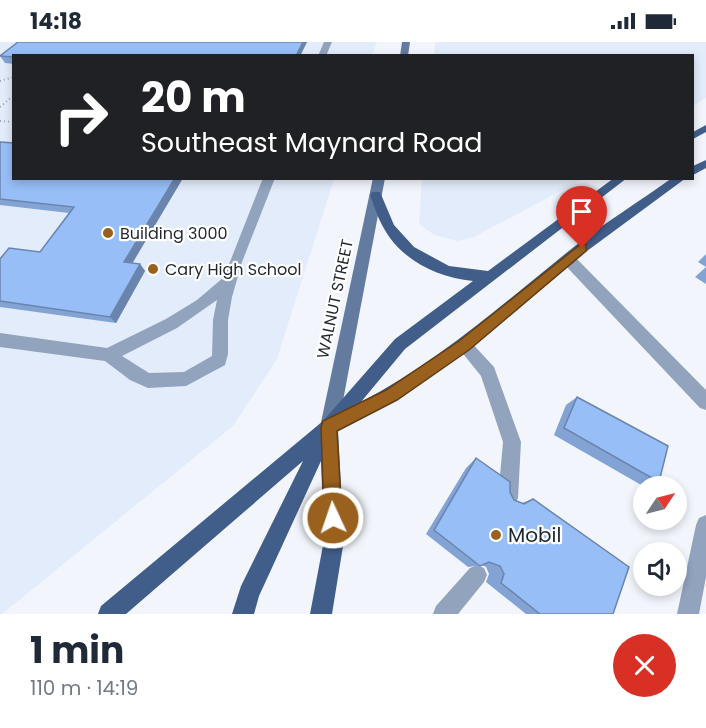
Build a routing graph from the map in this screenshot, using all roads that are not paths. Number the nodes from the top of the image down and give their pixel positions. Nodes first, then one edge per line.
1 (268, 180) edge
2 (380, 180) edge
3 (619, 180) edge
4 (678, 180) edge
5 (376, 195) junction
6 (568, 259) junction
7 (231, 276) junction
8 (488, 276) junction
9 (0, 340) edge
10 (464, 345) junction
11 (108, 355) junction
12 (706, 402) edge
13 (328, 427) junction
14 (508, 498) edge
15 (706, 525) edge
16 (477, 575) edge
17 (109, 614) edge
18 (243, 614) edge
19 (321, 614) edge
20 (444, 614) edge
21 (688, 614) edge

1 - 7 lane
2 - 5 main road, WALNUT STREET
3 - 8 main road
4 - 6 main road
5 - 8 main road
5 - 13 main road, WALNUT STREET
6 - 10 main road
6 - 12 lane
7 - 11 lane
7 - 11 lane
8 - 13 main road
9 - 11 lane
10 - 13 main road
10 - 14 lane
13 - 17 main road
13 - 18 main road, WALNUT STREET
13 - 19 main road, WALNUT STREET
15 - 21 lane
16 - 20 lane

